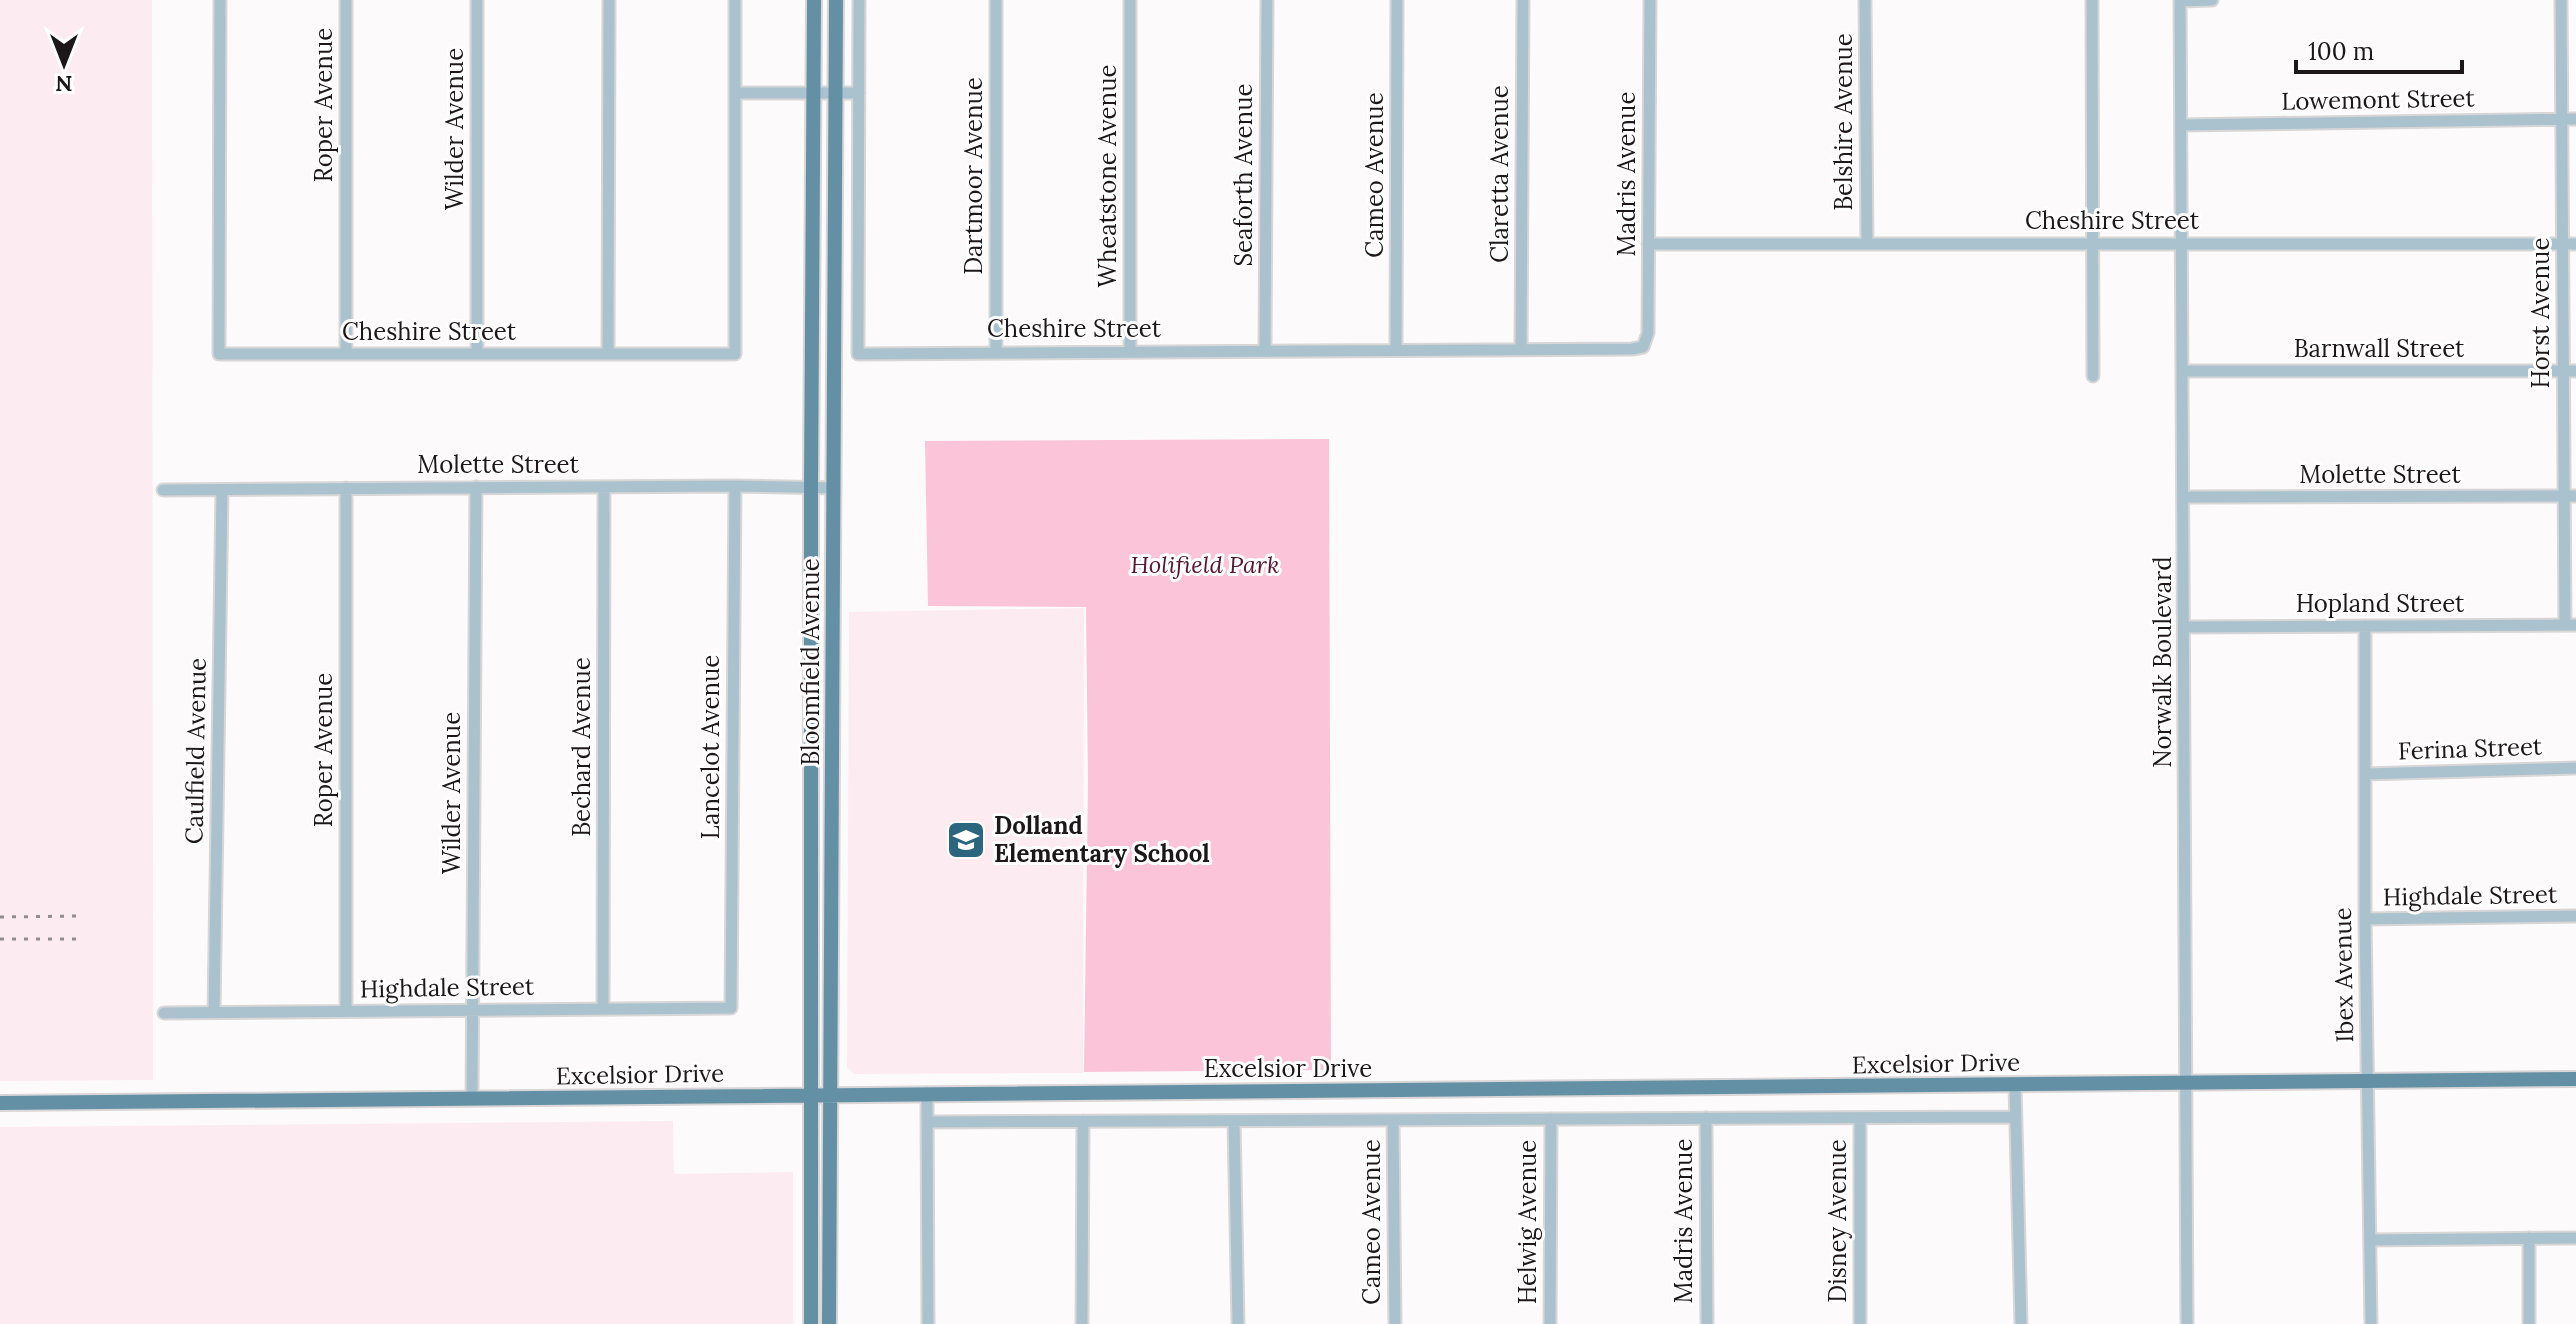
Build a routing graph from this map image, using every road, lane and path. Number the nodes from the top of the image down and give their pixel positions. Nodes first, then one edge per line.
1 (220, 0) edge
2 (346, 0) edge
3 (477, 0) edge
4 (609, 0) edge
5 (735, 0) edge
6 (814, 0) edge
7 (836, 0) edge
8 (859, 0) edge
9 (996, 0) edge
10 (1130, 0) edge
11 (1267, 0) edge
12 (1397, 0) edge
13 (1523, 0) edge
14 (1650, 0) edge
15 (1865, 0) edge
16 (2092, 0) edge
17 (2180, 0) edge
18 (2212, 0) edge
19 (2561, 0) edge
20 (813, 92) junction
21 (837, 92) junction
22 (735, 93) junction
23 (859, 93) junction
24 (2563, 119) junction
25 (2576, 119) edge
26 (2181, 125) junction
27 (2093, 243) junction
28 (2182, 243) junction
29 (1648, 244) junction
30 (1867, 244) junction
31 (2563, 244) junction
32 (2576, 244) edge
33 (1643, 347) joint
34 (1396, 349) junction
35 (1521, 349) junction
36 (1265, 350) junction
37 (1130, 351) junction
38 (996, 352) junction
39 (346, 354) junction
40 (477, 354) junction
41 (608, 354) junction
42 (2183, 371) junction
43 (2570, 371) edge
44 (2093, 376) dead end
45 (735, 486) junction
46 (476, 487) junction
47 (604, 487) junction
48 (811, 487) junction
49 (346, 488) junction
50 (834, 488) junction
51 (163, 490) dead end
52 (222, 490) junction
53 (2571, 496) edge
54 (2184, 497) junction
55 (2571, 625) edge
56 (2365, 626) junction
57 (2185, 627) junction
58 (2576, 768) edge
59 (2365, 774) junction
60 (2576, 916) edge
61 (2365, 919) junction
62 (603, 1007) junction
63 (731, 1008) joint
64 (346, 1011) junction
65 (214, 1012) junction
66 (472, 1012) junction
67 (164, 1013) dead end
68 (2576, 1079) edge
69 (2367, 1081) junction
70 (2188, 1083) junction
71 (2015, 1085) junction
72 (927, 1093) junction
73 (812, 1094) junction
74 (832, 1094) junction
75 (472, 1098) junction
76 (0, 1103) edge
77 (2016, 1117) junction
78 (1706, 1118) junction
79 (1860, 1118) junction
80 (1551, 1119) junction
81 (1393, 1120) junction
82 (1083, 1121) junction
83 (1234, 1121) junction
84 (927, 1122) junction
85 (2529, 1238) junction
86 (2576, 1238) edge
87 (2370, 1240) junction
88 (811, 1324) edge
89 (829, 1324) edge
90 (928, 1324) edge
91 (1082, 1324) edge
92 (1238, 1324) edge
93 (1395, 1324) edge
94 (1550, 1324) edge
95 (1707, 1324) edge
96 (1860, 1324) edge
97 (2021, 1324) edge
98 (2187, 1324) edge
99 (2371, 1324) edge
100 (2529, 1324) edge

1 - 39 street, Cheshire Street
2 - 39 street, Roper Avenue
3 - 40 street, Wilder Avenue
4 - 41 street
5 - 22 street
6 - 20 main road, Bloomfield Avenue
7 - 21 main road, Bloomfield Avenue
8 - 23 street, Cheshire Street
9 - 38 street, Dartmoor Avenue
10 - 37 street, Wheatstone Avenue
11 - 36 street, Seaforth Avenue
12 - 34 street, Cameo Avenue
13 - 35 street, Claretta Avenue
14 - 29 street, Madris Avenue
15 - 30 street, Belshire Avenue
16 - 27 street
17 - 18 street
17 - 26 street, Norwalk Boulevard
19 - 24 street, Horst Avenue
20 - 21 street
20 - 22 street
20 - 48 main road, Bloomfield Avenue
21 - 23 street
21 - 50 main road, Bloomfield Avenue
22 - 41 street, Cheshire Street
23 - 38 street, Cheshire Street
24 - 25 street, Lowemont Street
24 - 26 street, Lowemont Street
24 - 31 street, Horst Avenue
26 - 28 street, Norwalk Boulevard
27 - 28 street, Cheshire Street
27 - 30 street, Cheshire Street
27 - 44 street
28 - 31 street, Cheshire Street
28 - 42 street, Norwalk Boulevard
29 - 30 street, Cheshire Street
29 - 33 street, Madris Avenue
31 - 32 street, Cheshire Street
31 - 43 street, Horst Avenue
33 - 35 street, Cheshire Street
34 - 35 street, Cheshire Street
34 - 36 street, Cheshire Street
36 - 37 street, Cheshire Street
37 - 38 street, Cheshire Street
39 - 40 street, Cheshire Street
40 - 41 street, Cheshire Street
42 - 43 street, Barnwall Street
42 - 54 street, Norwalk Boulevard
43 - 53 street, Horst Avenue
45 - 47 street, Molette Street
45 - 48 street, Molette Street
45 - 63 street, Lancelot Avenue
46 - 47 street, Molette Street
46 - 49 street, Molette Street
46 - 66 street, Wilder Avenue
47 - 62 street, Bechard Avenue
48 - 50 street, Molette Street
48 - 73 main road, Bloomfield Avenue
49 - 52 street, Molette Street
49 - 64 street, Roper Avenue
50 - 74 main road, Bloomfield Avenue
51 - 52 street, Molette Street
52 - 65 street, Caulfield Avenue
53 - 54 street, Molette Street
53 - 55 street, Horst Avenue
54 - 57 street, Norwalk Boulevard
55 - 56 street, Hopland Street
56 - 57 street, Hopland Street
56 - 59 street, Ibex Avenue
57 - 70 street, Norwalk Boulevard
58 - 59 street, Ferina Street
59 - 61 street, Ibex Avenue
60 - 61 street, Highdale Street
61 - 69 street, Ibex Avenue
62 - 63 street, Highdale Street
62 - 66 street, Highdale Street
64 - 65 street, Highdale Street
64 - 66 street, Highdale Street
65 - 67 street, Highdale Street
66 - 75 street, Wilder Avenue
68 - 69 main road, Excelsior Drive
69 - 70 main road, Excelsior Drive
69 - 87 street, Ibex Avenue
70 - 71 main road, Excelsior Drive
70 - 98 street, Norwalk Boulevard
71 - 72 main road, Excelsior Drive
71 - 77 street
72 - 74 main road, Excelsior Drive
72 - 84 street
73 - 74 main road, Excelsior Drive
73 - 75 main road, Excelsior Drive
73 - 88 main road, Bloomfield Avenue
74 - 89 main road, Bloomfield Avenue
75 - 76 main road, Excelsior Drive
77 - 79 street
77 - 97 street
78 - 79 street
78 - 80 street
78 - 95 street, Madris Avenue
79 - 96 street, Disney Avenue
80 - 81 street
80 - 94 street, Helwig Avenue
81 - 83 street
81 - 93 street, Cameo Avenue
82 - 83 street
82 - 84 street
82 - 91 street
83 - 92 street
84 - 90 street
85 - 86 street
85 - 87 street
85 - 100 street
87 - 99 street, Ibex Avenue

